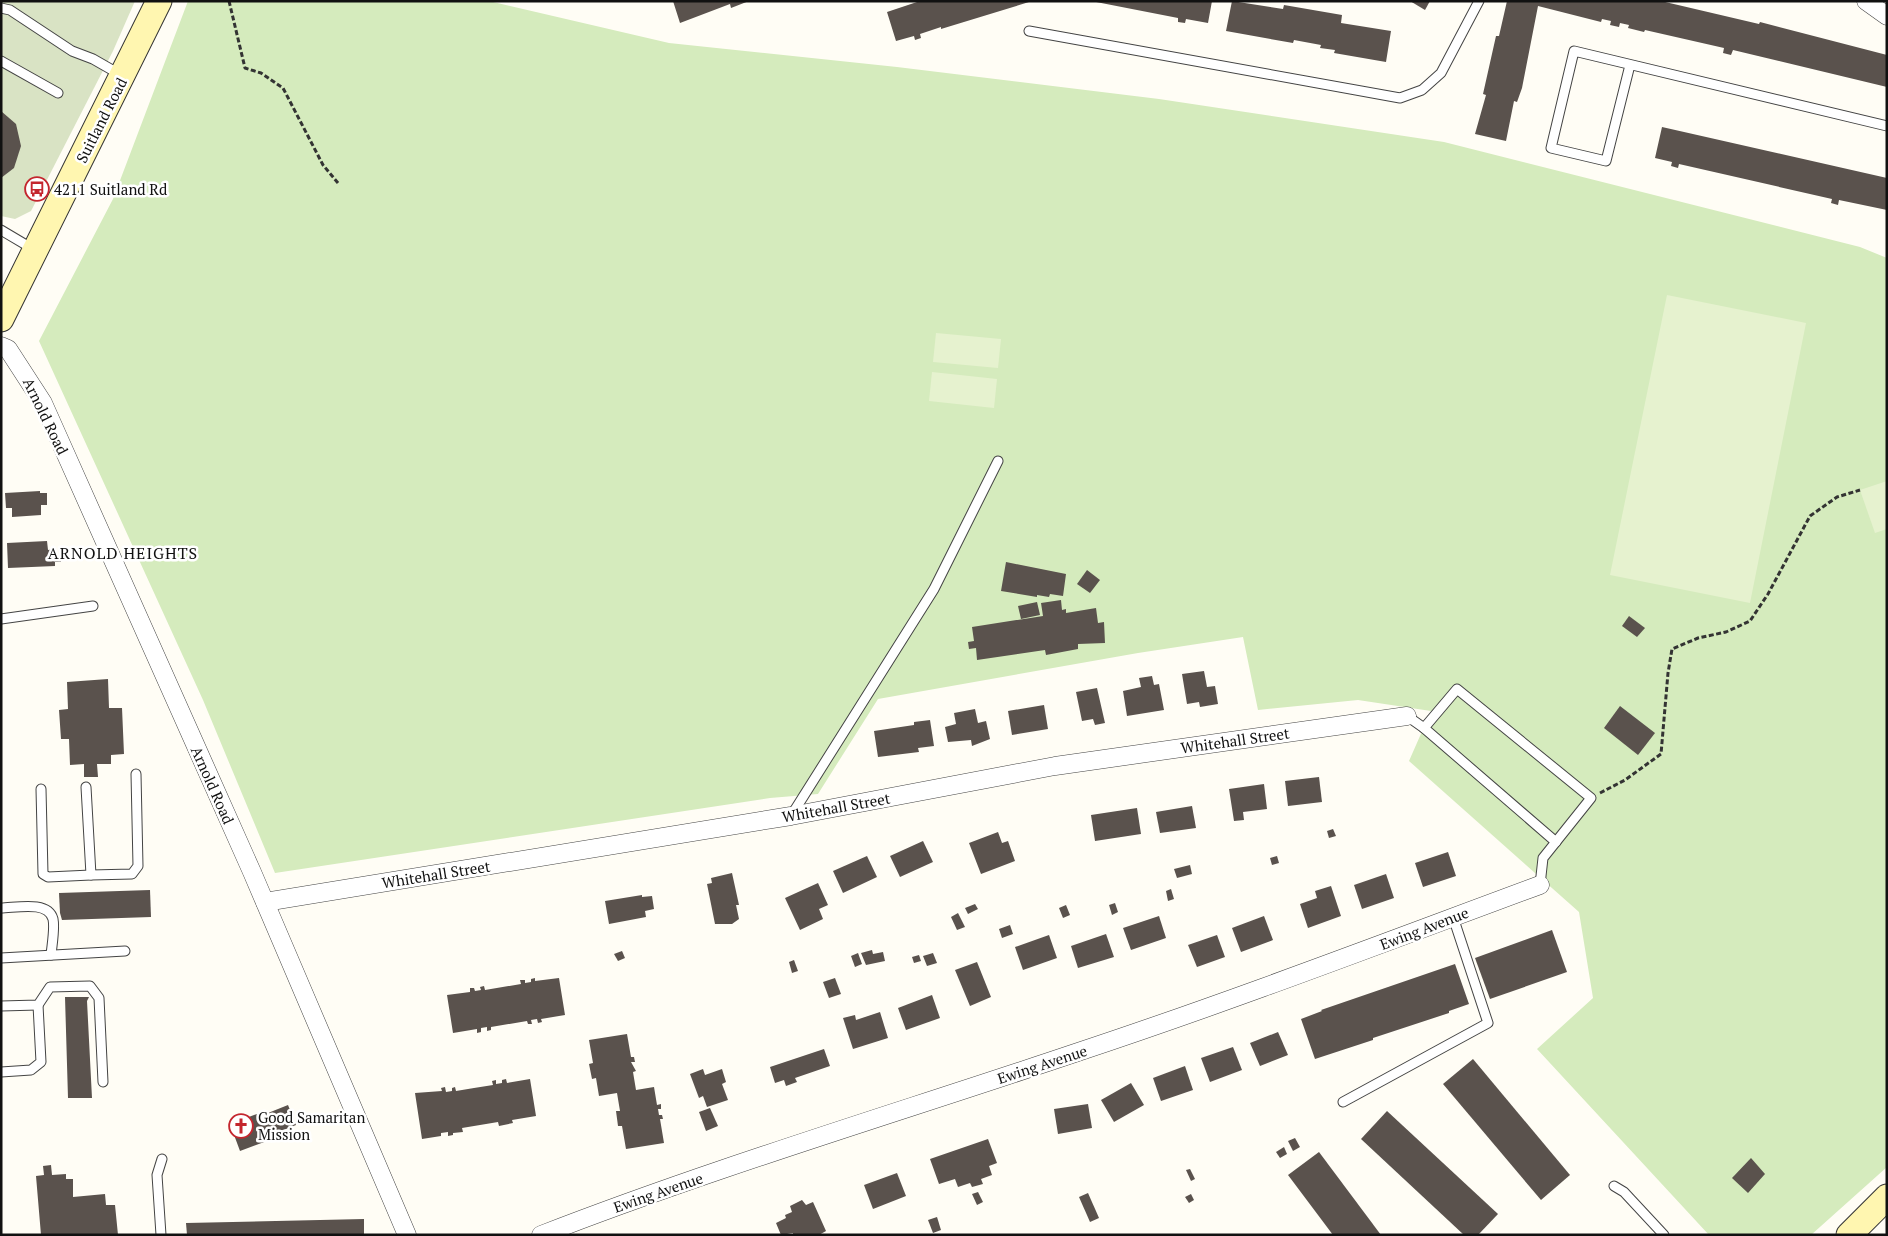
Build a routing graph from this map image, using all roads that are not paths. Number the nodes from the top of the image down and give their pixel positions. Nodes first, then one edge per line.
1 (159, 1) edge
2 (1479, 1) edge
3 (1866, 1) edge
4 (1, 8) edge
5 (1887, 16) edge
6 (1029, 30) dead end
7 (1, 61) edge
8 (1630, 65) junction
9 (123, 77) junction
10 (58, 93) dead end
11 (1887, 126) edge
12 (1, 230) edge
13 (34, 250) junction
14 (1, 319) edge
15 (1, 346) edge
16 (998, 461) dead end
17 (94, 606) dead end
18 (1, 619) edge
19 (1407, 716) joint
20 (1424, 728) junction
21 (136, 774) dead end
22 (86, 787) dead end
23 (40, 789) dead end
24 (791, 816) junction
25 (1556, 842) junction
26 (91, 875) junction
27 (1540, 884) joint
28 (265, 902) junction
29 (1, 908) edge
30 (1453, 917) junction
31 (125, 951) dead end
32 (51, 955) junction
33 (1, 958) edge
34 (38, 1005) junction
35 (1, 1006) edge
36 (1, 1072) edge
37 (103, 1082) dead end
38 (1343, 1102) dead end
39 (162, 1159) dead end
40 (1614, 1186) dead end
41 (1887, 1197) edge
42 (160, 1235) edge
43 (407, 1235) edge
44 (541, 1235) edge
45 (1664, 1235) edge
46 (1849, 1235) edge

1 - 9 main road, Suitland Road
2 - 6 lane
3 - 5 street
4 - 9 lane
7 - 10 lane
8 - 8 lane
8 - 11 lane
9 - 13 main road, Suitland Road
12 - 13 lane
13 - 14 main road, Suitland Road
15 - 28 street, Arnold Road
16 - 24 lane
17 - 18 lane
19 - 20 lane
19 - 24 street, Whitehall Street
20 - 25 lane
20 - 25 lane
21 - 26 lane
22 - 26 lane
23 - 26 lane
24 - 28 street, Whitehall Street
25 - 27 lane
27 - 30 street, Ewing Avenue
28 - 43 street, Arnold Road
29 - 32 lane
30 - 38 lane
30 - 44 street, Ewing Avenue
31 - 32 lane
32 - 33 lane
34 - 35 lane
34 - 36 lane
34 - 37 lane
39 - 42 lane
40 - 45 lane
41 - 46 main road

